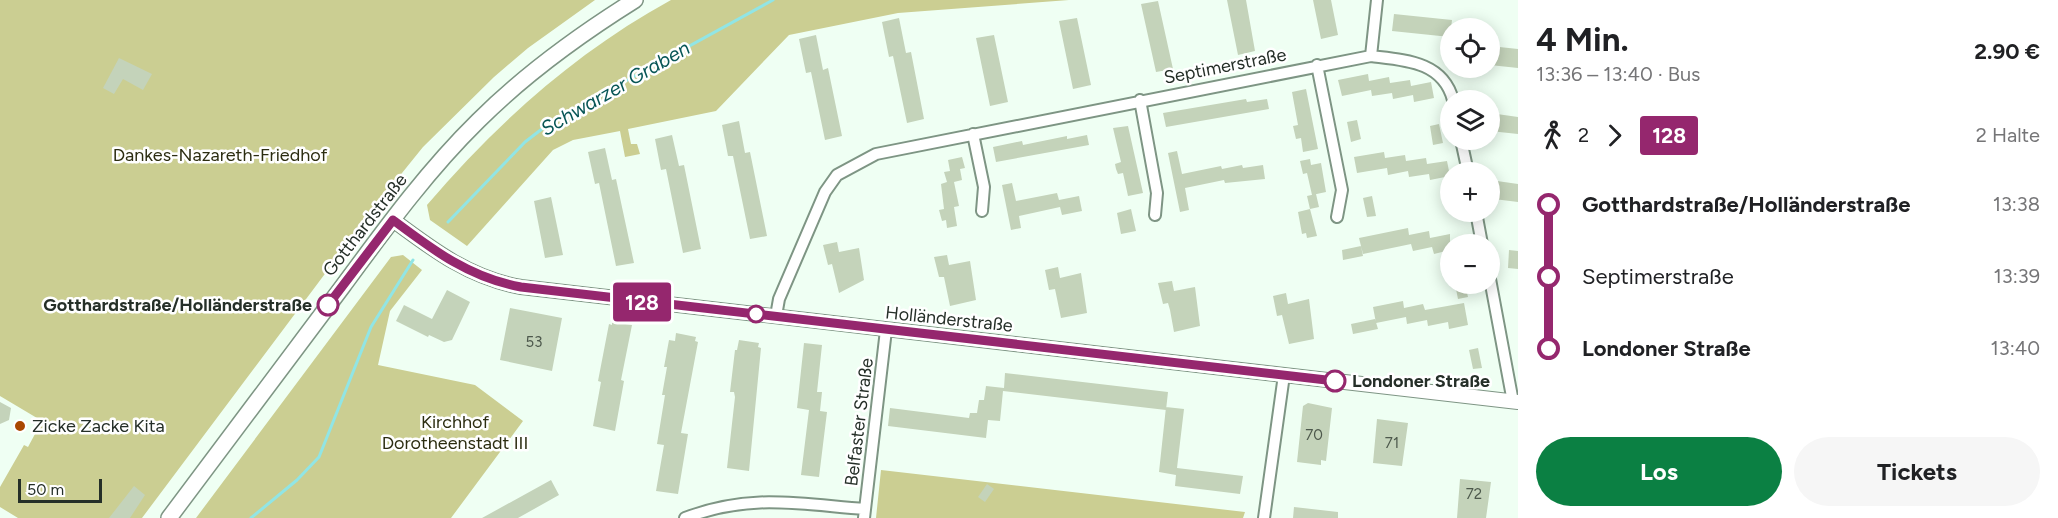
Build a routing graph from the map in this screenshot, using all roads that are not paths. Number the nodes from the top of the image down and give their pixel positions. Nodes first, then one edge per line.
1 (636, 0) edge
2 (1377, 0) edge
3 (1371, 56) junction
4 (1317, 65) junction
5 (1449, 90) edge
6 (1140, 100) junction
7 (973, 134) junction
8 (982, 211) dead end
9 (1155, 215) dead end
10 (1337, 217) dead end
11 (393, 220) junction
12 (1493, 294) edge
13 (776, 316) junction
14 (886, 330) junction
15 (1284, 375) junction
16 (1515, 402) edge
17 (865, 513) edge
18 (169, 518) edge
19 (685, 518) edge
20 (1264, 518) edge

1 - 11 main road, Gotthardstraße
2 - 3 street
3 - 4 street, Septimerstraße
3 - 5 street, Septimerstraße
4 - 6 street, Septimerstraße
4 - 10 street
6 - 7 street, Septimerstraße
6 - 9 street
7 - 8 street
7 - 13 street, Septimerstraße
11 - 13 street, Holländerstraße
11 - 18 main road, Gotthardstraße
12 - 16 street
13 - 14 street, Holländerstraße
14 - 15 street, Holländerstraße
14 - 17 street, Belfaster Straße
15 - 16 street, Holländerstraße
15 - 20 street
17 - 19 street

